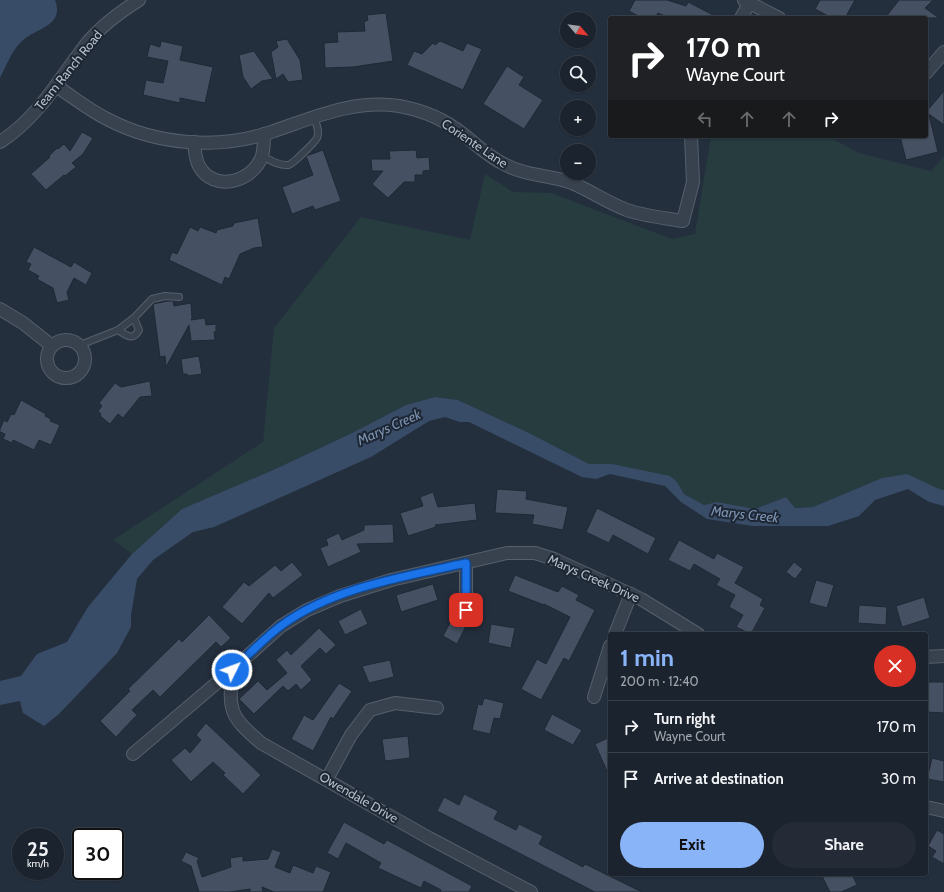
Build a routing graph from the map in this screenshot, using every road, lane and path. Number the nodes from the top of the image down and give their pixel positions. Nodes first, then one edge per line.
1 (139, 0) edge
2 (748, 1) edge
3 (742, 16) edge
4 (775, 16) edge
5 (944, 52) edge
6 (928, 71) edge
7 (56, 86) junction
8 (314, 116) junction
9 (264, 134) junction
10 (691, 138) edge
11 (0, 142) edge
12 (194, 142) junction
13 (262, 156) junction
14 (179, 296) dead end
15 (0, 309) edge
16 (134, 318) junction
17 (118, 330) junction
18 (80, 345) junction
19 (52, 346) junction
20 (466, 563) junction
21 (631, 594) junction
22 (466, 610) dead end
23 (616, 632) edge
24 (695, 632) edge
25 (608, 652) edge
26 (944, 656) edge
27 (928, 657) edge
28 (232, 670) junction
29 (594, 697) dead end
30 (437, 708) dead end
31 (133, 754) dead end
32 (327, 779) junction
33 (928, 807) edge
34 (944, 811) edge
35 (531, 892) edge

1 - 7 street, Team Ranch Road
2 - 3 street
2 - 4 street
5 - 6 street
7 - 11 street, Team Ranch Road
7 - 12 street, Coriente Lane
8 - 9 street, Coriente Lane
8 - 10 street, Coriente Lane
8 - 13 lane
9 - 12 street, Coriente Lane
9 - 13 street
12 - 13 street
14 - 16 lane
15 - 19 street
16 - 17 lane
16 - 17 lane
17 - 18 lane
18 - 19 street
18 - 19 street
20 - 21 street, Marys Creek Drive
20 - 22 street
20 - 28 street, Marys Creek Drive
21 - 23 street
21 - 24 street, Marys Creek Drive
25 - 29 street
26 - 27 street
28 - 31 street, Marys Creek Drive
28 - 32 street, Owendale Drive
30 - 32 street
32 - 35 street, Owendale Drive
33 - 34 street

